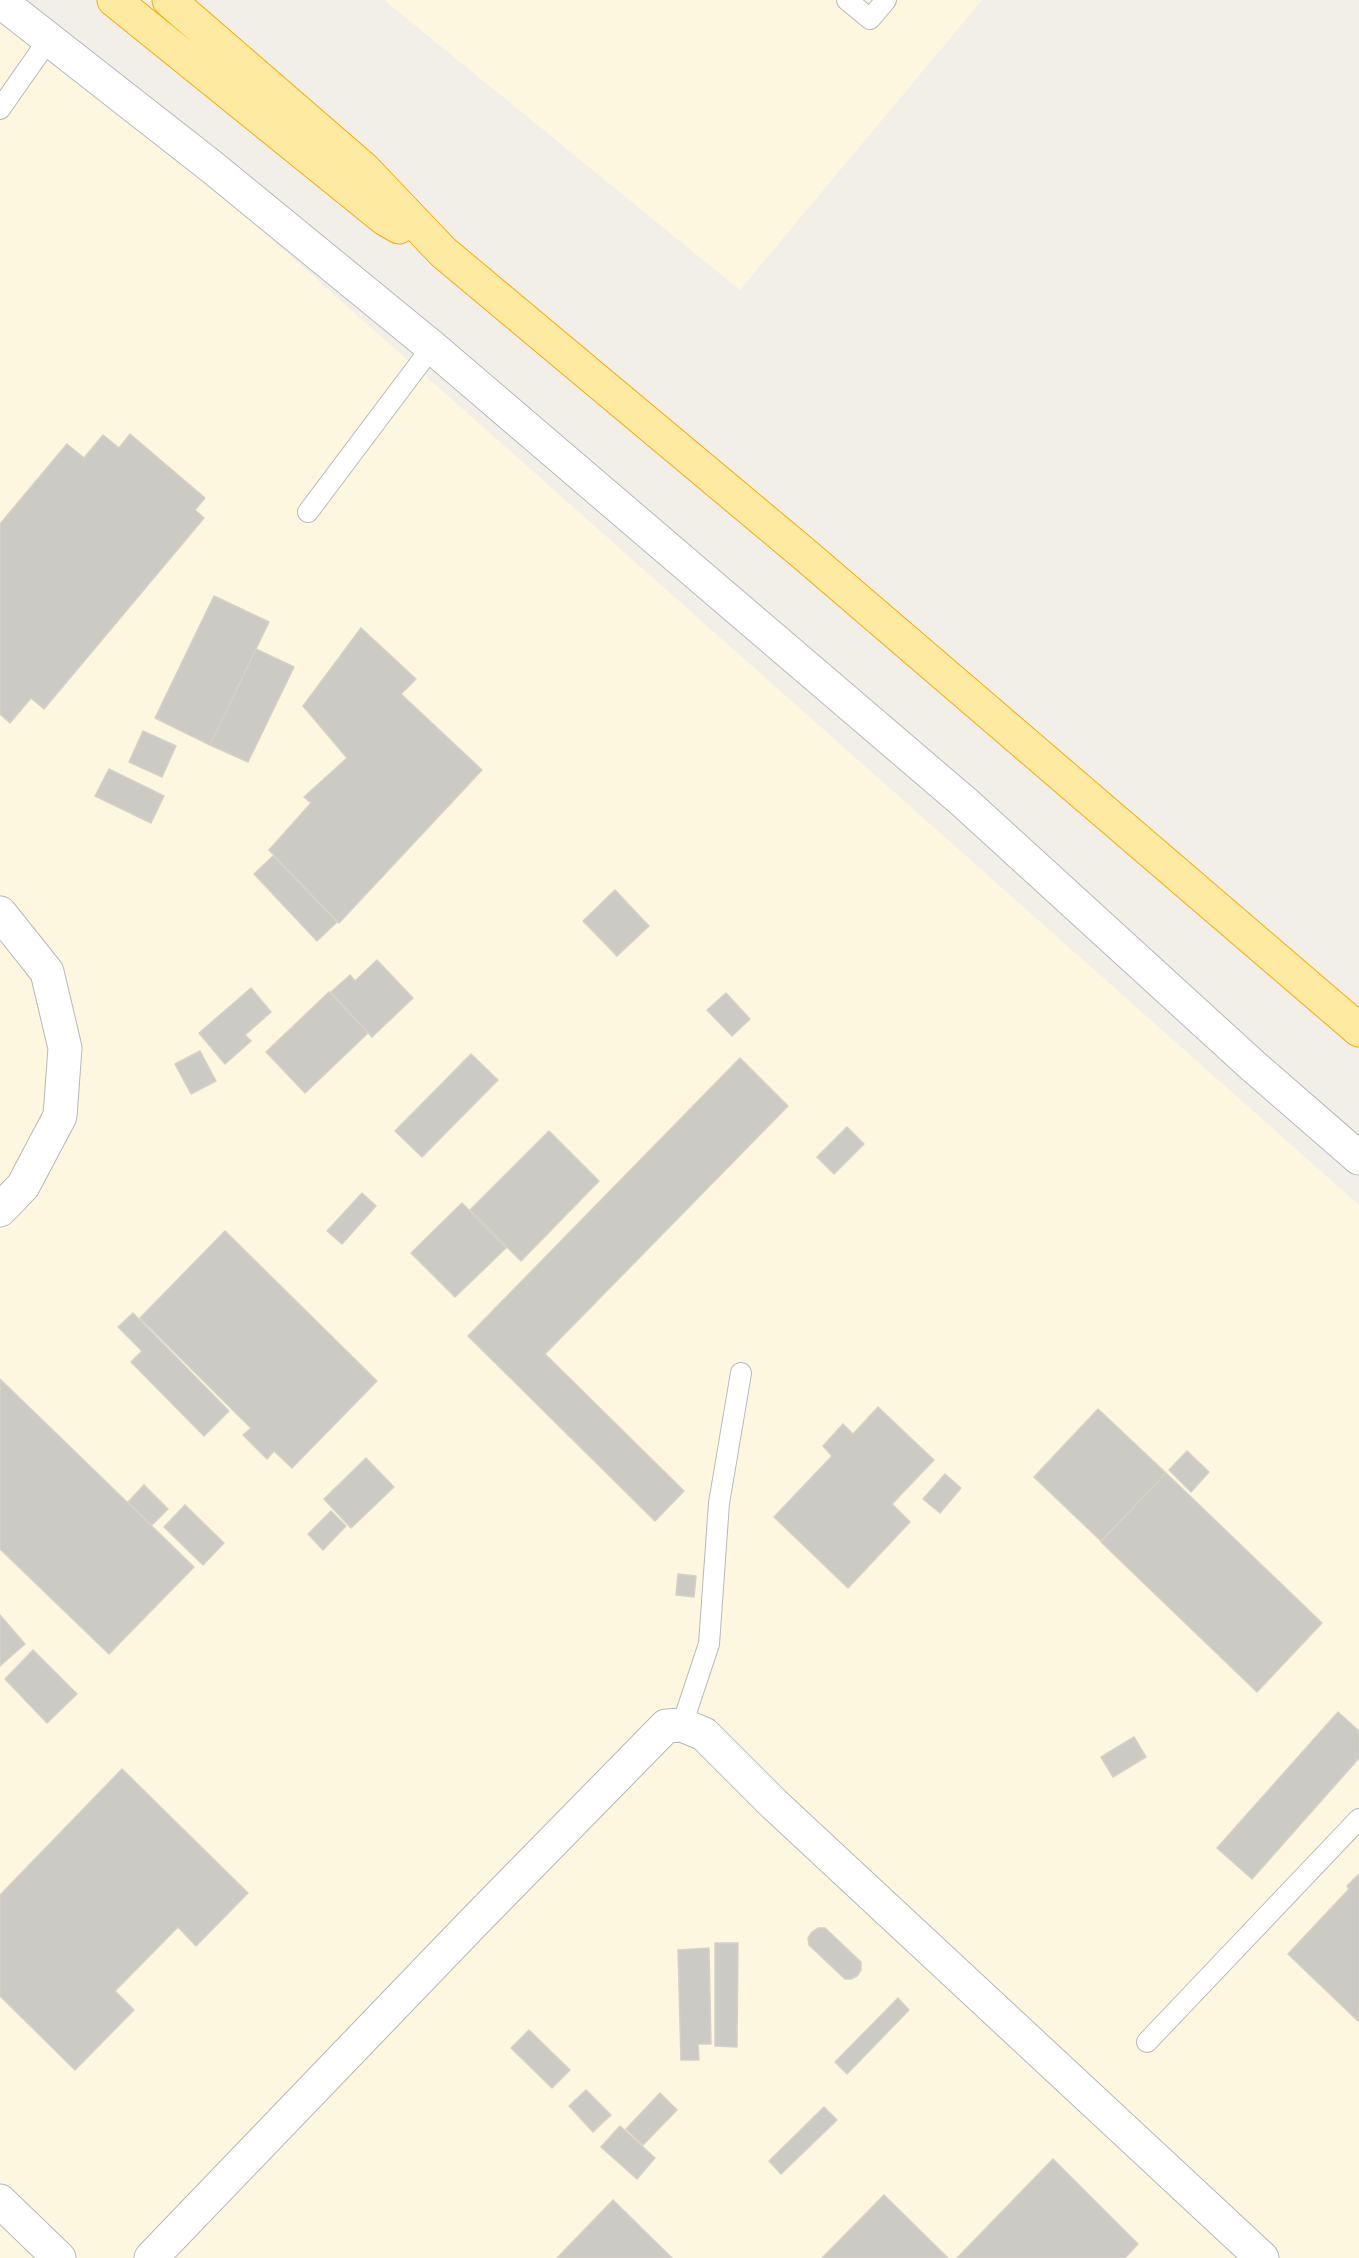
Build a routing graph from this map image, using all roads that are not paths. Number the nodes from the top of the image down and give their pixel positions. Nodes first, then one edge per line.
1 (114, 0) edge
2 (169, 0) edge
3 (847, 0) edge
4 (886, 0) edge
5 (0, 1) edge
6 (49, 39) junction
7 (0, 109) edge
8 (443, 252) junction
9 (432, 347) junction
10 (308, 512) dead end
11 (0, 913) edge
12 (1359, 1030) edge
13 (1359, 1158) edge
14 (0, 1210) edge
15 (741, 1373) dead end
16 (682, 1725) junction
17 (1359, 1819) edge
18 (1147, 2042) dead end
19 (0, 2201) edge
20 (59, 2258) edge
21 (151, 2258) edge
22 (1262, 2258) edge

1 - 8 highway
2 - 8 highway
3 - 4 lane
5 - 6 street
6 - 7 lane
6 - 9 street
8 - 12 highway
9 - 10 lane
9 - 13 street
11 - 14 street
15 - 16 lane
16 - 21 street
16 - 22 street
17 - 18 lane
19 - 20 street

